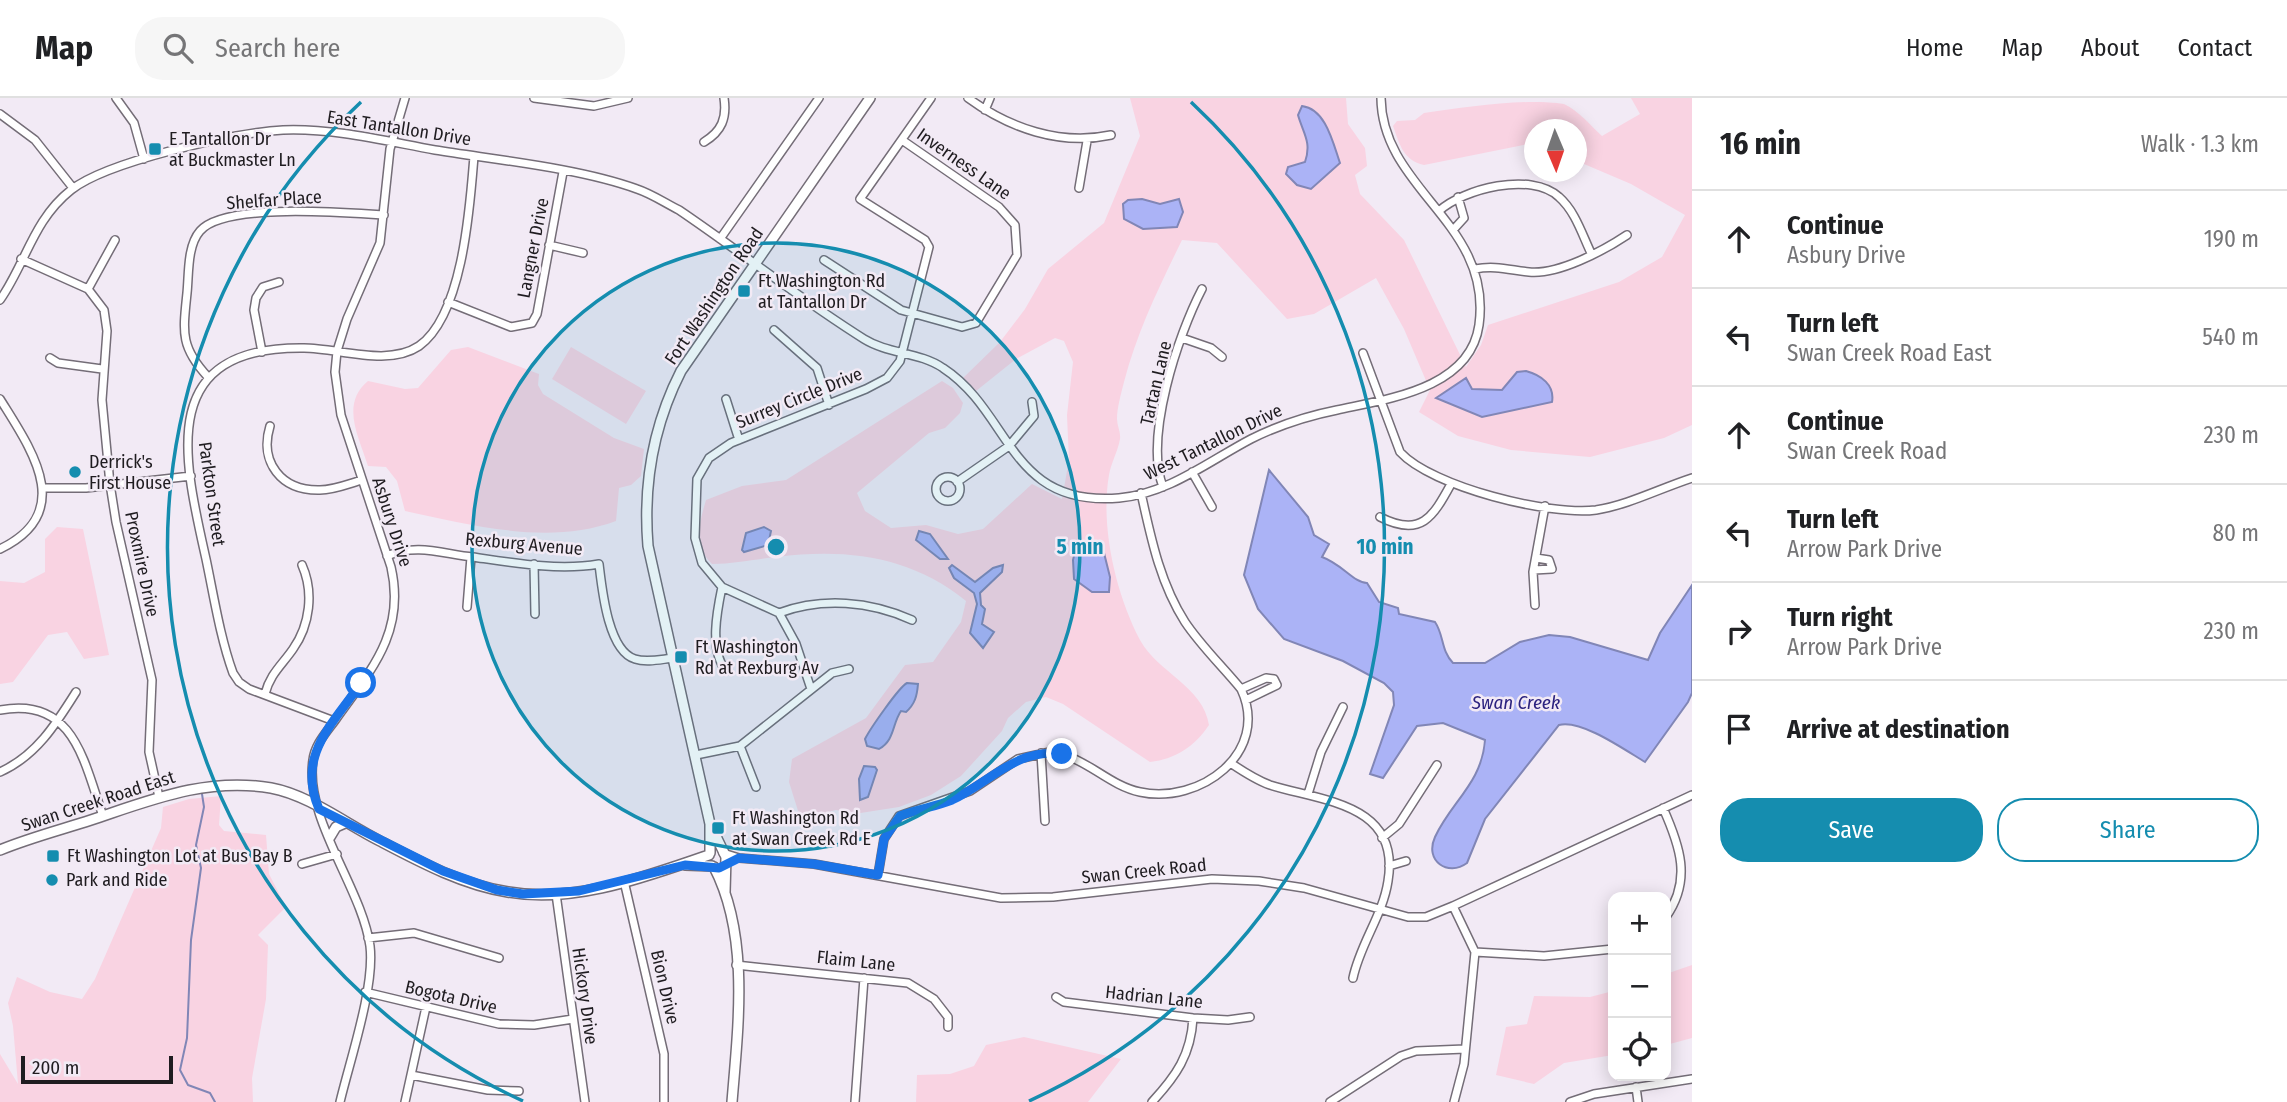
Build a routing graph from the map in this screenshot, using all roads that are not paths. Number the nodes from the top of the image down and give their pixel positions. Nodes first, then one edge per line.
1 (117, 98) edge
2 (405, 98) edge
3 (534, 98) edge
4 (628, 98) edge
5 (724, 98) edge
6 (819, 98) edge
7 (870, 98) edge
8 (931, 98) edge
9 (968, 98) edge
10 (990, 98) edge
11 (1381, 98) edge
12 (985, 110) junction
13 (0, 114) edge
14 (1111, 135) dead end
15 (902, 140) junction
16 (1087, 141) junction
17 (391, 142) junction
18 (704, 142) dead end
19 (474, 156) junction
20 (145, 159) junction
21 (563, 172) junction
22 (73, 188) junction
23 (1079, 188) dead end
24 (1458, 197) junction
25 (1438, 212) junction
26 (384, 215) junction
27 (1454, 229) junction
28 (1626, 235) dead end
29 (720, 239) junction
30 (115, 240) dead end
31 (550, 245) junction
32 (583, 253) dead end
33 (1591, 253) junction
34 (22, 259) junction
35 (824, 260) dead end
36 (755, 263) junction
37 (1475, 269) junction
38 (279, 282) dead end
39 (88, 289) junction
40 (1202, 289) dead end
41 (0, 300) edge
42 (448, 302) junction
43 (912, 313) junction
44 (774, 330) dead end
45 (1182, 338) junction
46 (337, 351) junction
47 (262, 352) junction
48 (1363, 353) dead end
49 (902, 354) junction
50 (1222, 357) dead end
51 (50, 358) dead end
52 (102, 369) junction
53 (208, 377) junction
54 (726, 398) dead end
55 (0, 400) edge
56 (1381, 400) junction
57 (1032, 402) dead end
58 (829, 405) junction
59 (270, 426) dead end
60 (739, 440) junction
61 (1009, 446) junction
62 (1192, 472) junction
63 (191, 476) junction
64 (1692, 478) edge
65 (362, 480) junction
66 (957, 482) dead end
67 (110, 484) junction
68 (1451, 484) junction
69 (1163, 487) junction
70 (43, 488) junction
71 (1141, 493) junction
72 (1545, 506) junction
73 (1212, 507) dead end
74 (1380, 517) dead end
75 (0, 549) edge
76 (387, 556) junction
77 (471, 557) junction
78 (1535, 558) junction
79 (534, 564) junction
80 (302, 565) dead end
81 (1534, 570) junction
82 (722, 587) junction
83 (1535, 605) dead end
84 (467, 607) dead end
85 (779, 613) junction
86 (535, 614) dead end
87 (912, 620) dead end
88 (674, 658) junction
89 (849, 669) dead end
90 (726, 671) dead end
91 (811, 689) junction
92 (1241, 690) junction
93 (76, 692) dead end
94 (265, 694) junction
95 (1246, 700) junction
96 (1343, 707) dead end
97 (0, 710) edge
98 (59, 720) junction
99 (334, 721) junction
100 (740, 746) junction
101 (1041, 753) junction
102 (696, 755) junction
103 (1232, 764) junction
104 (1437, 765) dead end
105 (0, 772) edge
106 (756, 787) dead end
107 (1308, 794) junction
108 (1692, 795) edge
109 (159, 797) junction
110 (1663, 808) junction
111 (319, 809) junction
112 (103, 816) junction
113 (1045, 821) dead end
114 (345, 823) junction
115 (710, 824) junction
116 (330, 837) junction
117 (1382, 838) junction
118 (0, 850) edge
119 (337, 854) junction
120 (710, 854) junction
121 (724, 858) junction
122 (1406, 861) dead end
123 (302, 864) dead end
124 (685, 865) junction
125 (1389, 866) junction
126 (713, 867) junction
127 (878, 875) junction
128 (1684, 880) junction
129 (624, 881) junction
130 (1692, 883) edge
131 (725, 892) junction
132 (556, 894) junction
133 (1453, 906) junction
134 (1671, 907) edge
135 (1379, 910) junction
136 (368, 938) junction
137 (1608, 950) edge
138 (1475, 952) junction
139 (499, 958) dead end
140 (736, 965) junction
141 (864, 978) junction
142 (1353, 978) dead end
143 (365, 992) junction
144 (1056, 996) dead end
145 (425, 1007) junction
146 (1250, 1017) dead end
147 (573, 1018) junction
148 (1193, 1018) junction
149 (948, 1027) dead end
150 (1465, 1049) junction
151 (411, 1075) junction
152 (1692, 1079) edge
153 (1636, 1087) junction
154 (519, 1091) dead end
155 (340, 1102) edge
156 (405, 1102) edge
157 (584, 1102) edge
158 (664, 1102) edge
159 (732, 1102) edge
160 (855, 1102) edge
161 (1152, 1102) edge
162 (1330, 1102) edge
163 (1454, 1102) edge
164 (1570, 1102) edge
165 (1638, 1102) edge

1 - 20 street
2 - 17 street, Asbury Drive
3 - 4 street
5 - 18 street
6 - 29 street
7 - 36 main road, Fort Washington Road
8 - 15 street, Surrey Circle Drive
9 - 12 street
10 - 12 street
11 - 25 street, West Tantallon Drive
12 - 16 street
13 - 22 street
14 - 16 street
15 - 43 street, Surrey Circle Drive
15 - 43 street, Inverness Lane
16 - 23 street
17 - 19 street, East Tantallon Drive
17 - 20 street, East Tantallon Drive
17 - 26 street, Asbury Drive
19 - 21 street, East Tantallon Drive
19 - 42 street, Parkton Street
20 - 22 street, East Tantallon Drive
21 - 29 street, East Tantallon Drive
21 - 31 street, Langner Drive
22 - 34 street, East Tantallon Drive
24 - 25 street
24 - 27 street
24 - 33 street
25 - 27 street, West Tantallon Drive
26 - 46 street, Asbury Drive
26 - 53 street, Shelfar Place
27 - 37 street, West Tantallon Drive
28 - 33 street
29 - 36 street, East Tantallon Drive
30 - 39 street
31 - 32 street
31 - 42 street, Langner Drive
33 - 37 street
34 - 39 street
34 - 41 street, East Tantallon Drive
35 - 43 street, Inverness Lane
36 - 49 street, West Tantallon Drive
36 - 88 main road, Fort Washington Road
37 - 56 street, West Tantallon Drive
38 - 47 street
39 - 52 street, Proxmire Drive
40 - 45 street, Tartan Lane
42 - 46 street, Parkton Street
43 - 49 street, Surrey Circle Drive
44 - 58 street
45 - 50 street
45 - 69 street, Tartan Lane
46 - 47 street, Parkton Street
46 - 65 street, Asbury Drive
47 - 53 street, Parkton Street
48 - 56 street
49 - 58 street, Surrey Circle Drive
49 - 61 street, West Tantallon Drive
51 - 52 street
52 - 67 street, Proxmire Drive
53 - 63 street, Parkton Street
54 - 60 street
55 - 70 street
56 - 62 street, West Tantallon Drive
56 - 68 street
57 - 61 street
58 - 60 street, Surrey Circle Drive
59 - 65 street
60 - 82 street, Surrey Circle Drive
61 - 66 street
61 - 71 street, West Tantallon Drive
62 - 69 street, West Tantallon Drive
62 - 73 street
63 - 67 street
63 - 94 street, Parkton Street
64 - 72 street
65 - 76 street, Asbury Drive
67 - 70 street
67 - 109 street, Proxmire Drive
68 - 72 street
68 - 74 street
69 - 71 street, West Tantallon Drive
70 - 75 street
71 - 92 street
72 - 78 street
76 - 77 street, Rexburg Avenue
76 - 99 street, Asbury Drive
77 - 79 street, Rexburg Avenue
77 - 84 street
78 - 81 street
78 - 81 street
79 - 86 street
79 - 88 street, Rexburg Avenue
80 - 94 street
81 - 83 street
82 - 85 street, Surrey Circle Drive
82 - 90 street
85 - 87 street
85 - 91 street
88 - 102 main road, Fort Washington Road
89 - 91 street
91 - 100 street
92 - 95 street
92 - 95 street
93 - 98 street
94 - 99 street, Parkton Street
95 - 103 street
96 - 107 street
97 - 98 street
98 - 105 street
98 - 112 street
99 - 111 street, Asbury Drive
100 - 102 street
100 - 106 street
101 - 103 street
101 - 113 street
101 - 127 street
102 - 115 main road, Fort Washington Road
103 - 107 street
104 - 117 street
107 - 117 street
108 - 110 street, Swan Creek Road
109 - 111 main road, Swan Creek Road East
109 - 112 main road, Swan Creek Road East
110 - 128 street
110 - 133 street, Swan Creek Road
111 - 114 main road, Swan Creek Road East
111 - 116 street, Asbury Drive
112 - 118 main road, Swan Creek Road East
114 - 116 main road
114 - 132 main road, Swan Creek Road East
115 - 120 main road, Fort Washington Road
115 - 121 main road, Fort Washington Road
116 - 119 street, Asbury Drive
117 - 125 street
119 - 123 street
119 - 136 street, Asbury Drive
120 - 121 main road, Swan Creek Road East
120 - 124 main road, Swan Creek Road East
120 - 126 main road, Fort Washington Road
121 - 126 main road, Swan Creek Road East
121 - 127 street, Swan Creek Road
121 - 131 main road, Fort Washington Road
122 - 125 street
124 - 126 main road, Swan Creek Road East
124 - 129 main road, Swan Creek Road East
125 - 135 street
126 - 131 main road, Fort Washington Road
127 - 135 street, Swan Creek Road
128 - 130 street
128 - 134 street
129 - 132 main road, Swan Creek Road East
129 - 158 street, Bion Drive
131 - 140 main road, Fort Washington Road
132 - 147 street, Hickory Drive
133 - 135 street, Swan Creek Road
133 - 138 street
135 - 142 street
136 - 139 street
136 - 143 street, Asbury Drive
137 - 138 street
138 - 150 street
140 - 141 street, Flaim Lane
140 - 159 main road, Fort Washington Road
141 - 149 street, Flaim Lane
141 - 160 street
143 - 145 street, Bogota Drive
143 - 155 street, Asbury Drive
144 - 148 street, Hadrian Lane
145 - 147 street, Bogota Drive
145 - 151 street
146 - 148 street, Hadrian Lane
147 - 157 street, Hickory Drive
148 - 161 street
150 - 162 street
150 - 163 street
151 - 154 street
151 - 156 street
152 - 153 street
153 - 164 street
153 - 165 street

